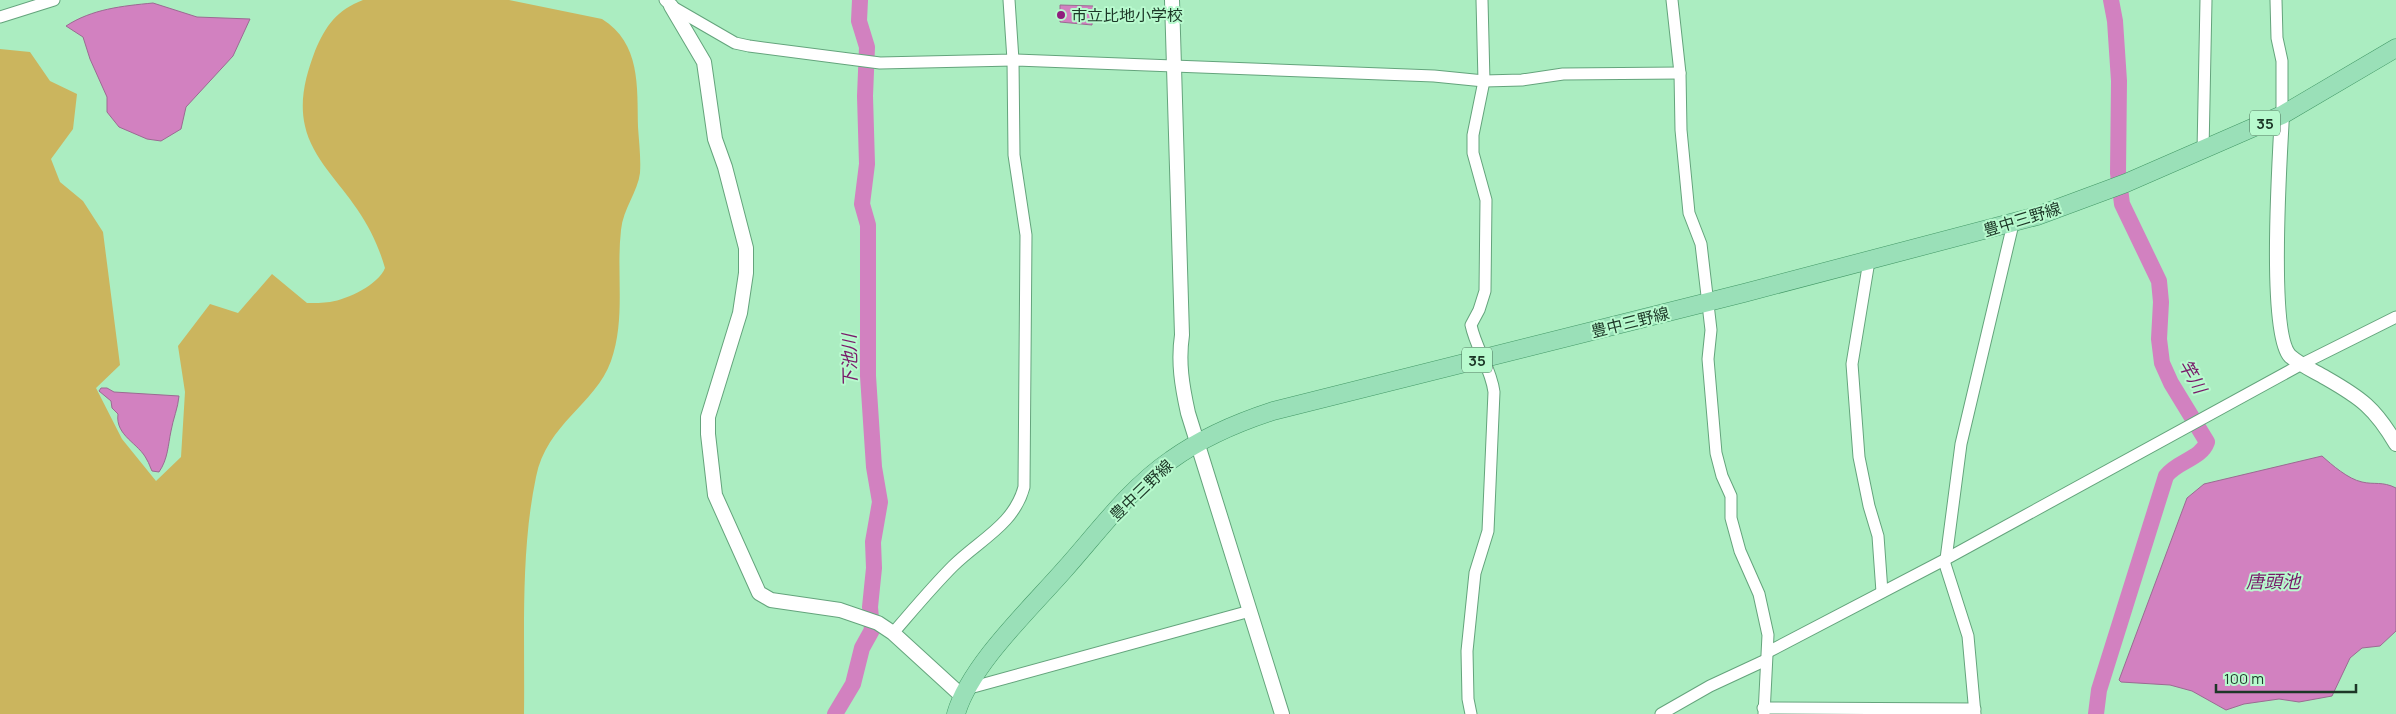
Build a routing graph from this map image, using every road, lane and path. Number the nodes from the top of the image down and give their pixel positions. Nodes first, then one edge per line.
1 (54, 0) edge
2 (1009, 0) edge
3 (1172, 0) edge
4 (1482, 0) edge
5 (1672, 0) edge
6 (2206, 0) edge
7 (2276, 0) edge
8 (668, 3) edge
9 (0, 17) edge
10 (2396, 48) edge
11 (1014, 60) junction
12 (1175, 67) junction
13 (1680, 73) junction
14 (1484, 81) junction
15 (2282, 115) junction
16 (2203, 151) junction
17 (2013, 224) junction
18 (1869, 261) junction
19 (1708, 302) junction
20 (2396, 317) edge
21 (1482, 359) junction
22 (2302, 364) junction
23 (1197, 442) junction
24 (2396, 444) edge
25 (1945, 560) junction
26 (1882, 592) junction
27 (1250, 611) junction
28 (893, 633) junction
29 (1767, 656) junction
30 (965, 693) junction
31 (1763, 711) edge
32 (1975, 711) edge
33 (956, 714) edge
34 (1282, 714) edge
35 (1471, 714) edge
36 (1661, 714) edge

1 - 9 street
2 - 11 street
3 - 12 street
4 - 14 street
5 - 13 street
6 - 16 street
7 - 15 street
8 - 11 street
8 - 28 street
10 - 15 main road, 豊中三野線 / 35
11 - 12 street
11 - 28 street
12 - 14 street
12 - 23 street
13 - 14 street
13 - 19 street
14 - 21 street
15 - 16 main road, 豊中三野線 / 35
15 - 22 street
16 - 17 main road, 豊中三野線 / 35
17 - 18 main road, 豊中三野線 / 35
17 - 25 street
18 - 19 main road, 豊中三野線 / 35
18 - 26 street
19 - 21 main road, 豊中三野線 / 35
19 - 29 street
20 - 22 street
21 - 23 main road, 豊中三野線 / 35
21 - 35 street
22 - 24 street
22 - 25 street
23 - 27 street
23 - 30 main road, 豊中三野線 / 35
25 - 26 street
25 - 32 street
26 - 29 street
27 - 30 street
27 - 34 street
28 - 30 street
29 - 31 street
29 - 36 street
30 - 33 main road, 豊中三野線 / 35
31 - 32 street

